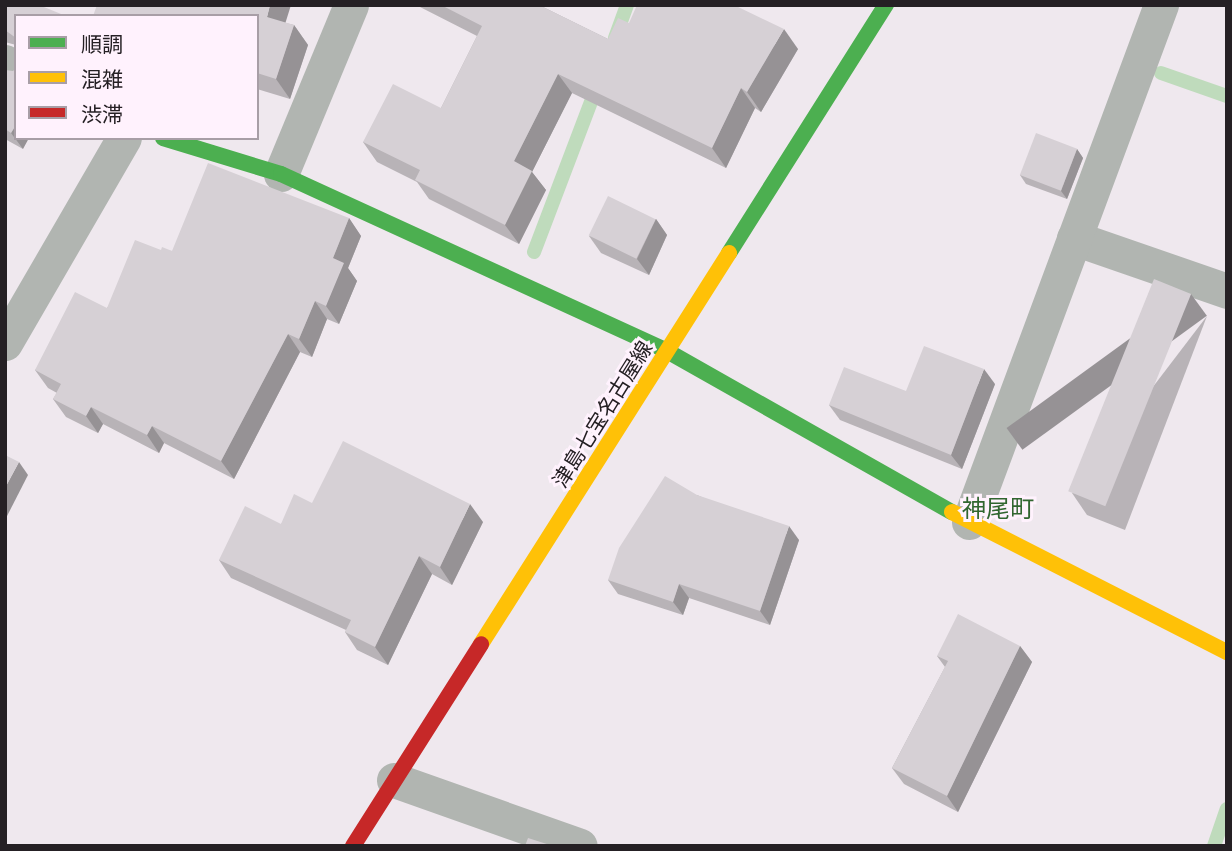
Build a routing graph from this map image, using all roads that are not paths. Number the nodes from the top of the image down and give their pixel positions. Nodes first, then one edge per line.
1 (351, 5) edge
2 (886, 5) edge
3 (1160, 5) edge
4 (123, 140) edge
5 (170, 140) edge
6 (281, 174) junction
7 (1074, 238) junction
8 (1227, 291) edge
9 (5, 343) edge
10 (667, 351) junction
11 (969, 522) junction
12 (1227, 652) edge
13 (394, 780) junction
14 (354, 846) edge
15 (580, 846) edge

1 - 6 street
2 - 10 street, 津島七宝名古屋線
3 - 7 street
4 - 9 street
5 - 6 street
6 - 10 street
7 - 8 street
7 - 11 street
10 - 11 street
10 - 13 street, 津島七宝名古屋線
11 - 12 street
13 - 14 street, 津島七宝名古屋線
13 - 15 street

